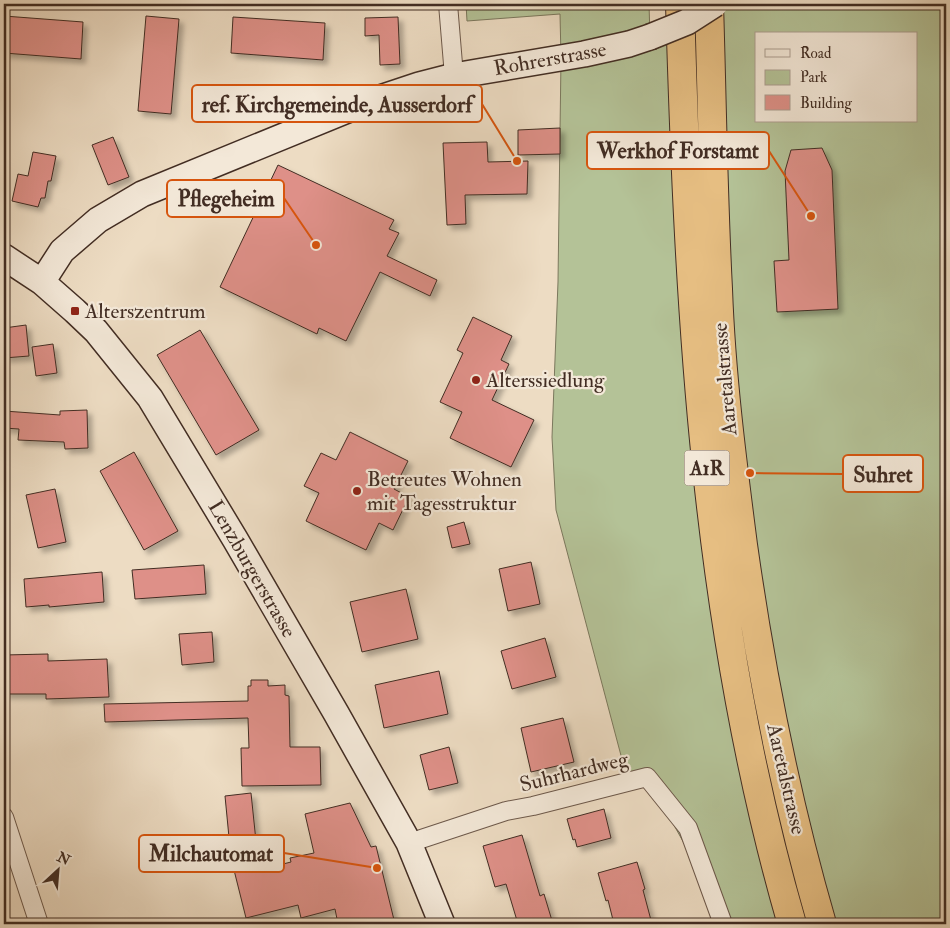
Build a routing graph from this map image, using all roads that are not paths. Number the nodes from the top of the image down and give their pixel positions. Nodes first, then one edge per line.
1 (448, 4) edge
2 (680, 4) edge
3 (709, 4) edge
4 (715, 4) edge
5 (454, 76) junction
6 (4, 256) edge
7 (42, 282) junction
8 (4, 817) edge
9 (409, 843) junction
10 (39, 924) edge
11 (442, 924) edge
12 (723, 924) edge
13 (792, 924) edge
14 (822, 924) edge

1 - 5 street
2 - 13 highway, Aaretalstrasse / A1R
3 - 14 highway, Aaretalstrasse / A1R
4 - 5 main road, Rohrerstrasse, bridge
5 - 7 main road, Rohrerstrasse
6 - 7 main road, Lenzburgerstrasse
7 - 9 main road, Lenzburgerstrasse
8 - 10 street
9 - 11 main road, Lenzburgerstrasse
9 - 12 street, Suhrhardweg

